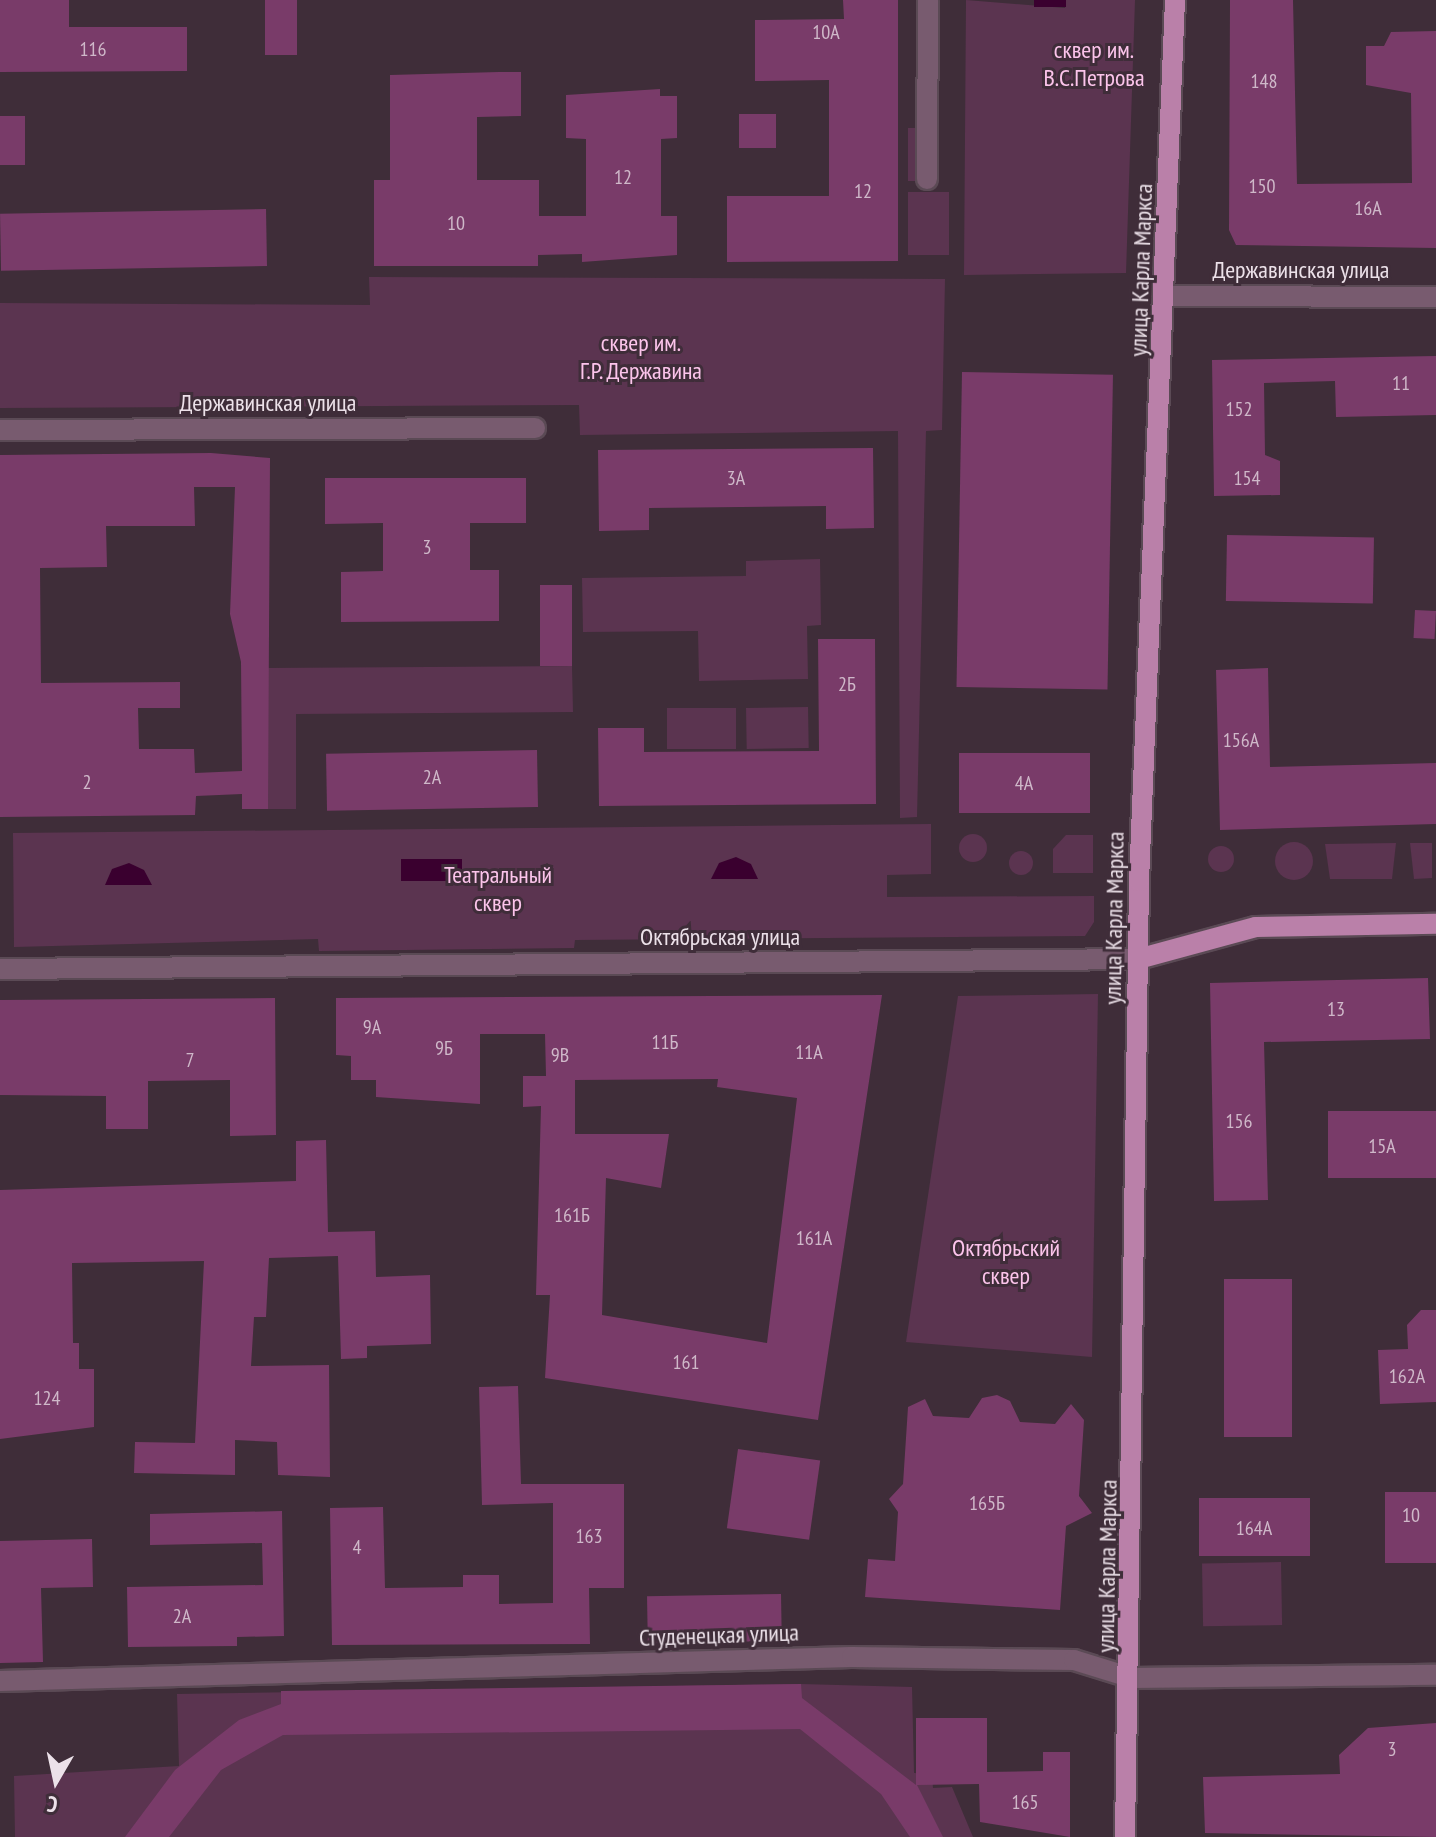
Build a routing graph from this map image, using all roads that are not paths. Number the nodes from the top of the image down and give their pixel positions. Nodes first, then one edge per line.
1 (928, 0) edge
2 (1175, 0) edge
3 (927, 179) dead end
4 (1166, 296) junction
5 (1436, 297) edge
6 (535, 428) dead end
7 (0, 430) edge
8 (1436, 924) edge
9 (1138, 959) junction
10 (0, 969) edge
11 (1436, 1675) edge
12 (1132, 1678) junction
13 (0, 1681) edge
14 (1125, 1837) edge

1 - 3 street
2 - 4 main road, улица Карла Маркса
4 - 5 street, Державинская улица
4 - 9 main road, улица Карла Маркса
6 - 7 street, Державинская улица
8 - 9 main road, Октябрьская улица
9 - 10 street, Октябрьская улица
9 - 12 main road, улица Карла Маркса
11 - 12 street, Студенецкая улица
12 - 13 street, Студенецкая улица
12 - 14 main road, улица Карла Маркса

